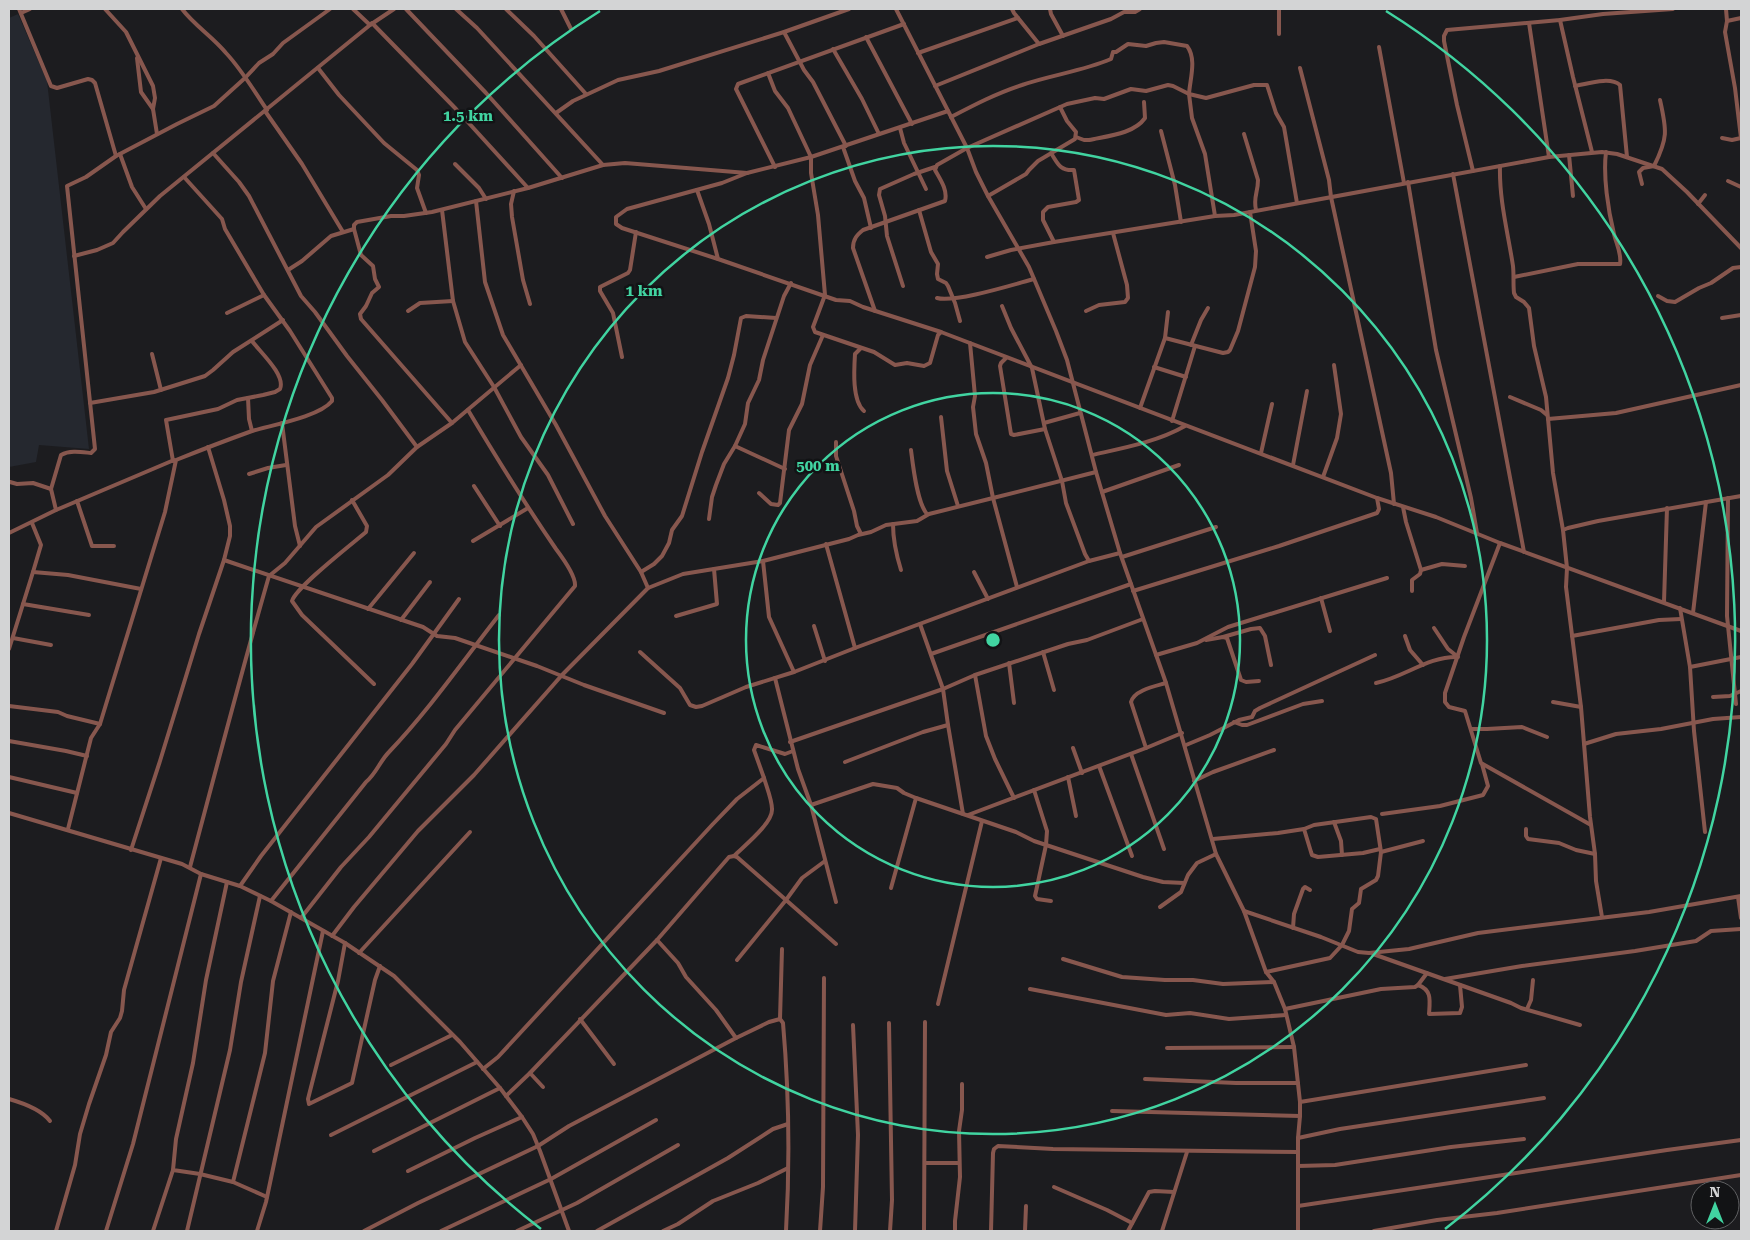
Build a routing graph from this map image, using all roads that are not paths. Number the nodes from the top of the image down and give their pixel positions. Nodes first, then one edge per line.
1 (30, 9) edge
2 (105, 9) edge
3 (182, 9) edge
4 (330, 9) edge
5 (353, 9) edge
6 (394, 9) edge
7 (406, 9) edge
8 (456, 9) edge
9 (507, 9) edge
10 (561, 9) edge
11 (848, 9) edge
12 (897, 9) edge
13 (1012, 9) edge
14 (1050, 9) edge
15 (1140, 9) edge
16 (1279, 9) edge
17 (1673, 9) edge
18 (1726, 9) edge
19 (20, 11) edge
20 (1018, 18) junction
21 (1741, 18) edge
22 (1560, 20) junction
23 (1727, 21) junction
24 (1529, 23) junction
25 (371, 24) junction
26 (904, 24) junction
27 (571, 29) dead end
28 (784, 32) junction
29 (1279, 34) dead end
30 (1063, 36) junction
31 (866, 37) junction
32 (1039, 44) junction
33 (1379, 48) dead end
34 (833, 49) junction
35 (136, 53) junction
36 (918, 53) junction
37 (800, 61) junction
38 (318, 68) junction
39 (1300, 68) dead end
40 (768, 73) junction
41 (245, 78) junction
42 (935, 86) junction
43 (1575, 86) junction
44 (586, 94) junction
45 (1188, 94) junction
46 (1660, 100) dead end
47 (1144, 102) dead end
48 (1739, 103) edge
49 (1060, 107) junction
50 (153, 109) junction
51 (266, 110) junction
52 (948, 111) junction
53 (556, 114) junction
54 (951, 116) junction
55 (912, 124) junction
56 (900, 128) junction
57 (1161, 131) dead end
58 (157, 134) junction
59 (879, 134) junction
60 (1244, 134) dead end
61 (1076, 137) junction
62 (1722, 138) dead end
63 (1741, 138) edge
64 (844, 147) junction
65 (967, 148) junction
66 (1592, 152) junction
67 (1606, 152) junction
68 (213, 153) junction
69 (1051, 153) junction
70 (118, 155) junction
71 (1569, 155) junction
72 (811, 157) junction
73 (1549, 157) junction
74 (1626, 157) junction
75 (455, 164) dead end
76 (603, 165) junction
77 (1500, 166) junction
78 (1654, 166) junction
79 (775, 167) junction
80 (935, 167) junction
81 (1473, 171) junction
82 (918, 172) junction
83 (747, 173) junction
84 (1453, 174) junction
85 (184, 177) junction
86 (562, 178) junction
87 (1728, 181) dead end
88 (1406, 183) junction
89 (1642, 184) dead end
90 (1741, 187) edge
91 (528, 188) junction
92 (926, 189) dead end
93 (697, 190) junction
94 (514, 192) junction
95 (1705, 195) dead end
96 (988, 196) junction
97 (1573, 196) dead end
98 (1331, 197) junction
99 (486, 199) junction
100 (476, 201) junction
101 (1298, 203) junction
102 (1698, 204) junction
103 (146, 209) junction
104 (442, 210) junction
105 (920, 210) junction
106 (1256, 210) junction
107 (1250, 212) junction
108 (426, 213) junction
109 (1215, 216) junction
110 (886, 222) junction
111 (1181, 222) junction
112 (871, 228) junction
113 (354, 229) junction
114 (343, 232) junction
115 (636, 232) junction
116 (1113, 233) junction
117 (1054, 242) junction
118 (1741, 248) edge
119 (1020, 250) junction
120 (74, 256) junction
121 (987, 257) dead end
122 (718, 259) junction
123 (1741, 267) edge
124 (288, 270) junction
125 (1514, 277) junction
126 (1034, 279) junction
127 (791, 283) junction
128 (903, 286) dead end
129 (264, 295) junction
130 (825, 295) junction
131 (1658, 296) dead end
132 (938, 298) dead end
133 (953, 298) junction
134 (453, 301) junction
135 (530, 304) dead end
136 (1002, 306) dead end
137 (1208, 308) dead end
138 (408, 311) dead end
139 (875, 311) junction
140 (1086, 311) dead end
141 (1168, 312) dead end
142 (227, 313) dead end
143 (1741, 315) edge
144 (776, 318) junction
145 (1722, 318) dead end
146 (283, 320) junction
147 (960, 321) dead end
148 (941, 332) junction
149 (823, 335) junction
150 (1165, 338) junction
151 (252, 340) junction
152 (970, 343) junction
153 (1193, 346) junction
154 (861, 348) junction
155 (152, 354) dead end
156 (622, 357) dead end
157 (1006, 358) junction
158 (522, 365) junction
159 (1334, 365) dead end
160 (1032, 368) junction
161 (1154, 368) junction
162 (1186, 377) junction
163 (1071, 380) junction
164 (1741, 385) edge
165 (494, 387) junction
166 (161, 390) junction
167 (1307, 391) dead end
168 (1510, 397) dead end
169 (248, 398) junction
170 (90, 403) junction
171 (1272, 404) dead end
172 (1140, 408) junction
173 (468, 410) junction
174 (864, 411) dead end
175 (1080, 413) junction
176 (1547, 417) junction
177 (941, 418) dead end
178 (1172, 421) junction
179 (282, 423) junction
180 (452, 423) junction
181 (1044, 423) junction
182 (1185, 426) junction
183 (1045, 429) junction
184 (252, 431) junction
185 (836, 442) dead end
186 (735, 446) junction
187 (208, 447) junction
188 (417, 447) junction
189 (911, 450) dead end
190 (1261, 453) junction
191 (1092, 455) junction
192 (175, 460) junction
193 (286, 465) junction
194 (1179, 465) dead end
195 (1293, 465) junction
196 (785, 468) junction
197 (1096, 472) junction
198 (249, 474) dead end
199 (1324, 477) junction
200 (1062, 481) junction
201 (10, 482) edge
202 (474, 486) dead end
203 (51, 489) junction
204 (1102, 492) junction
205 (759, 493) dead end
206 (1741, 496) edge
207 (993, 498) junction
208 (1377, 498) junction
209 (1728, 498) junction
210 (352, 500) junction
211 (77, 501) junction
212 (1706, 502) junction
213 (1394, 504) junction
214 (958, 506) junction
215 (1403, 507) junction
216 (528, 508) junction
217 (1667, 508) junction
218 (56, 510) junction
219 (927, 514) junction
220 (709, 519) dead end
221 (32, 523) junction
222 (573, 524) dead end
223 (894, 524) junction
224 (500, 526) junction
225 (1216, 527) dead end
226 (1563, 530) junction
227 (9, 533) edge
228 (1476, 533) junction
229 (861, 534) junction
230 (473, 541) dead end
231 (1500, 543) junction
232 (826, 544) junction
233 (114, 546) dead end
234 (300, 546) junction
235 (1524, 552) junction
236 (414, 553) dead end
237 (1121, 555) junction
238 (224, 560) junction
239 (763, 561) junction
240 (1089, 561) junction
241 (1465, 566) dead end
242 (1566, 568) junction
243 (714, 569) junction
244 (901, 570) dead end
245 (1421, 570) junction
246 (33, 572) junction
247 (640, 572) junction
248 (974, 572) dead end
249 (269, 576) junction
250 (1387, 578) dead end
251 (430, 582) dead end
252 (1131, 584) junction
253 (303, 586) junction
254 (648, 588) junction
255 (1017, 588) junction
256 (141, 589) junction
257 (1133, 590) junction
258 (1412, 590) dead end
259 (1322, 598) junction
260 (459, 599) dead end
261 (988, 599) junction
262 (1664, 602) junction
263 (23, 604) junction
264 (1680, 608) junction
265 (368, 609) junction
266 (1693, 612) junction
267 (89, 615) dead end
268 (499, 616) dead end
269 (676, 616) dead end
270 (1681, 618) junction
271 (1143, 619) junction
272 (402, 620) junction
273 (920, 624) junction
274 (814, 626) dead end
275 (1729, 626) junction
276 (1434, 628) dead end
277 (1330, 631) dead end
278 (1741, 631) edge
279 (433, 634) junction
280 (1405, 636) dead end
281 (1572, 636) junction
282 (1222, 637) junction
283 (13, 638) junction
284 (1204, 640) junction
285 (51, 644) dead end
286 (476, 646) junction
287 (9, 647) edge
288 (855, 648) junction
289 (640, 652) dead end
290 (1043, 652) junction
291 (930, 654) junction
292 (1156, 655) junction
293 (1375, 655) dead end
294 (1458, 657) junction
295 (1741, 657) edge
296 (515, 659) junction
297 (1732, 659) junction
298 (825, 661) junction
299 (1009, 663) junction
300 (1271, 665) dead end
301 (1423, 665) junction
302 (1690, 667) junction
303 (794, 672) junction
304 (562, 675) junction
305 (975, 675) junction
306 (775, 678) junction
307 (1259, 681) dead end
308 (1166, 683) junction
309 (1376, 683) dead end
310 (374, 684) dead end
311 (943, 689) junction
312 (1054, 690) dead end
313 (1741, 691) edge
314 (1735, 693) junction
315 (1713, 697) dead end
316 (1322, 701) dead end
317 (1553, 702) dead end
318 (1014, 703) dead end
319 (1736, 704) dead end
320 (9, 706) edge
321 (1581, 707) junction
322 (664, 713) dead end
323 (1741, 717) edge
324 (1234, 722) junction
325 (1694, 722) junction
326 (100, 724) junction
327 (948, 725) junction
328 (1471, 729) junction
329 (1182, 733) junction
330 (1547, 737) dead end
331 (9, 741) edge
332 (790, 742) junction
333 (1584, 744) junction
334 (1186, 745) junction
335 (1073, 748) dead end
336 (1146, 748) junction
337 (1274, 750) dead end
338 (793, 751) junction
339 (1131, 754) junction
340 (87, 756) junction
341 (845, 762) dead end
342 (1482, 764) junction
343 (1099, 766) junction
344 (1082, 773) junction
345 (1068, 777) junction
346 (9, 778) edge
347 (764, 778) junction
348 (1194, 781) junction
349 (1034, 790) junction
350 (77, 793) junction
351 (916, 798) junction
352 (1014, 798) junction
353 (811, 805) junction
354 (9, 813) edge
355 (1382, 814) dead end
356 (966, 815) junction
357 (1076, 816) dead end
358 (982, 821) junction
359 (1334, 822) junction
360 (1591, 825) junction
361 (68, 829) junction
362 (1304, 829) junction
363 (1526, 829) dead end
364 (470, 832) dead end
365 (1705, 832) dead end
366 (1213, 839) junction
367 (1423, 841) dead end
368 (1046, 845) junction
369 (1164, 849) dead end
370 (131, 850) junction
371 (1381, 851) junction
372 (1216, 854) junction
373 (1595, 854) junction
374 (1342, 855) junction
375 (734, 856) junction
376 (1132, 856) dead end
377 (161, 858) junction
378 (825, 861) junction
379 (190, 867) junction
380 (202, 874) junction
381 (227, 882) junction
382 (1184, 883) junction
383 (240, 886) junction
384 (891, 888) dead end
385 (1310, 890) dead end
386 (260, 896) junction
387 (1740, 897) edge
388 (786, 900) junction
389 (271, 901) junction
390 (1051, 901) dead end
391 (836, 902) dead end
392 (1160, 907) dead end
393 (1244, 911) junction
394 (291, 912) junction
395 (1602, 917) junction
396 (301, 918) junction
397 (1741, 918) edge
398 (1293, 928) junction
399 (1741, 929) edge
400 (323, 931) junction
401 (332, 936) junction
402 (657, 940) junction
403 (345, 943) junction
404 (836, 944) dead end
405 (1342, 945) junction
406 (782, 948) dead end
407 (360, 952) junction
408 (1371, 953) junction
409 (1063, 959) dead end
410 (737, 960) dead end
411 (380, 966) junction
412 (1266, 972) junction
413 (1427, 973) junction
414 (824, 978) dead end
415 (1445, 979) junction
416 (1533, 980) dead end
417 (1274, 982) junction
418 (1460, 985) junction
419 (1418, 986) junction
420 (1030, 989) dead end
421 (938, 1004) dead end
422 (1527, 1008) junction
423 (1285, 1009) junction
424 (1286, 1014) junction
425 (780, 1019) junction
426 (580, 1020) junction
427 (925, 1022) dead end
428 (889, 1023) dead end
429 (854, 1025) dead end
430 (1580, 1025) dead end
431 (452, 1034) junction
432 (736, 1038) junction
433 (1294, 1047) junction
434 (1167, 1048) dead end
435 (477, 1062) junction
436 (614, 1064) dead end
437 (391, 1065) dead end
438 (1526, 1065) dead end
439 (483, 1069) junction
440 (530, 1073) junction
441 (1145, 1079) dead end
442 (1298, 1083) junction
443 (962, 1084) dead end
444 (543, 1087) dead end
445 (500, 1088) junction
446 (506, 1096) junction
447 (1544, 1098) dead end
448 (9, 1099) edge
449 (1300, 1102) junction
450 (1112, 1111) dead end
451 (1300, 1116) junction
452 (522, 1117) junction
453 (656, 1120) dead end
454 (50, 1121) dead end
455 (788, 1124) junction
456 (331, 1135) dead end
457 (1298, 1138) junction
458 (1524, 1139) dead end
459 (1741, 1140) edge
460 (678, 1145) dead end
461 (538, 1146) junction
462 (374, 1150) dead end
463 (1187, 1152) junction
464 (1298, 1152) junction
465 (924, 1163) junction
466 (959, 1163) junction
467 (1298, 1166) junction
468 (788, 1168) junction
469 (174, 1170) junction
470 (408, 1171) dead end
471 (200, 1174) junction
472 (1741, 1175) edge
473 (550, 1179) junction
474 (233, 1182) junction
475 (1054, 1187) dead end
476 (1174, 1192) junction
477 (267, 1197) junction
478 (1026, 1206) dead end
479 (1298, 1206) junction
480 (561, 1211) junction
481 (1132, 1223) junction
482 (56, 1231) edge
483 (106, 1231) edge
484 (153, 1231) edge
485 (187, 1231) edge
486 (257, 1231) edge
487 (364, 1231) edge
488 (441, 1231) edge
489 (516, 1231) edge
490 (569, 1231) edge
491 (597, 1231) edge
492 (663, 1231) edge
493 (786, 1231) edge
494 (820, 1231) edge
495 (855, 1231) edge
496 (890, 1231) edge
497 (924, 1231) edge
498 (956, 1231) edge
499 (992, 1231) edge
500 (1025, 1231) edge
501 (1128, 1231) edge
502 (1162, 1231) edge
503 (1298, 1231) edge
504 (1374, 1231) edge

1 - 19 street
2 - 35 street
3 - 41 street
4 - 41 street
5 - 25 street
6 - 25 street
7 - 86 street
8 - 53 street
9 - 44 street
10 - 27 street
11 - 28 street
12 - 26 street
13 - 20 street
14 - 30 street
15 - 30 street
16 - 29 street
17 - 22 street
18 - 23 street
19 - 70 street
20 - 32 street
20 - 36 street
21 - 23 street
22 - 24 street
22 - 43 street
23 - 48 street
24 - 73 street
24 - 81 street
25 - 38 street
25 - 91 street
26 - 31 street
26 - 36 street
28 - 37 street
28 - 44 street
30 - 32 street
31 - 34 street
31 - 55 street
32 - 42 street
33 - 88 street
34 - 37 street
34 - 59 street
35 - 50 street
35 - 50 street
36 - 42 street
37 - 40 street
37 - 64 street
38 - 51 street
38 - 108 street
39 - 98 street
40 - 72 street
40 - 79 street
41 - 51 street
41 - 58 street
42 - 52 street
43 - 66 street
43 - 74 street
44 - 53 street
45 - 49 street
45 - 54 street
45 - 101 street
45 - 109 street
46 - 78 street
47 - 61 street
48 - 63 street
49 - 61 street
49 - 65 street
50 - 58 street
51 - 68 street
51 - 114 street
52 - 54 street
52 - 55 street
53 - 76 street
54 - 65 street
55 - 56 street
56 - 59 street
56 - 82 street
57 - 111 street
58 - 70 street
59 - 64 street
60 - 106 street
61 - 69 street
62 - 63 street
64 - 72 street
64 - 112 street
65 - 80 street
65 - 96 street
66 - 67 street
66 - 71 street
67 - 74 street
67 - 125 street
68 - 85 street
68 - 124 street
69 - 96 street
69 - 117 street
70 - 103 street
70 - 120 street
71 - 73 street
71 - 97 street
72 - 79 street
72 - 130 street
73 - 77 street
74 - 78 street
75 - 99 street
76 - 83 street
76 - 86 street
77 - 81 street
77 - 125 street
78 - 89 street
78 - 102 street
79 - 83 street
80 - 82 street
80 - 105 street
81 - 84 street
82 - 92 street
82 - 110 street
83 - 93 street
84 - 88 street
84 - 235 street
85 - 103 street
85 - 129 street
86 - 91 street
87 - 90 street
88 - 98 street
88 - 228 street
91 - 94 street
93 - 115 street
93 - 122 street
94 - 99 street
94 - 135 street
95 - 102 street
96 - 119 street
98 - 101 street
98 - 213 street
99 - 100 street
100 - 104 street
100 - 158 street
101 - 106 street
102 - 118 street
103 - 120 street
104 - 108 street
104 - 134 street
105 - 110 street
105 - 133 street
106 - 107 street
107 - 109 street
107 - 153 street
108 - 113 street
109 - 111 street
110 - 112 street
110 - 128 street
111 - 116 street
112 - 139 street
113 - 114 street
113 - 180 street
114 - 124 street
115 - 122 street
115 - 156 street
116 - 117 street
116 - 140 street
117 - 119 street
119 - 121 street
119 - 126 street
120 - 170 street
122 - 127 street
123 - 131 street
124 - 188 street
125 - 176 street
126 - 133 street
126 - 163 street
127 - 130 street
127 - 144 street
129 - 142 street
129 - 146 street
130 - 139 street
130 - 149 street
132 - 133 street
133 - 147 street
134 - 138 street
134 - 165 street
136 - 160 street
137 - 153 street
139 - 148 street
141 - 150 street
143 - 145 street
144 - 186 street
144 - 247 street
146 - 151 street
146 - 179 street
148 - 152 street
148 - 154 street
149 - 154 street
149 - 196 street
150 - 153 street
150 - 161 street
151 - 166 street
151 - 169 street
152 - 157 street
152 - 207 street
153 - 162 street
154 - 174 street
155 - 166 street
157 - 160 street
157 - 183 street
158 - 165 street
158 - 247 street
159 - 199 street
160 - 163 street
160 - 181 street
161 - 162 street
161 - 172 street
162 - 178 street
163 - 172 street
163 - 175 street
164 - 176 street
165 - 173 street
165 - 222 street
166 - 170 street
167 - 195 street
168 - 176 street
169 - 184 street
169 - 192 street
170 - 203 street
171 - 190 street
172 - 178 street
173 - 180 street
173 - 216 street
175 - 181 street
175 - 191 street
176 - 226 street
177 - 214 street
178 - 182 street
179 - 184 street
179 - 193 street
180 - 188 street
181 - 183 street
182 - 190 street
182 - 191 street
183 - 200 street
184 - 187 street
185 - 229 street
186 - 196 street
186 - 220 street
187 - 192 street
187 - 238 street
188 - 210 street
189 - 219 street
190 - 195 street
191 - 197 street
192 - 211 street
192 - 256 street
193 - 198 street
193 - 234 street
194 - 204 street
195 - 199 street
196 - 205 street
197 - 200 street
197 - 204 street
199 - 208 street
200 - 207 street
200 - 240 street
201 - 203 street
202 - 224 street
203 - 218 street
204 - 237 street
206 - 209 street
207 - 214 street
207 - 255 street
208 - 213 street
208 - 257 street
209 - 212 street
209 - 275 street
210 - 234 street
210 - 253 street
211 - 218 street
211 - 233 street
212 - 217 street
212 - 266 street
213 - 215 street
214 - 219 street
215 - 228 street
215 - 245 street
216 - 224 street
216 - 296 street
217 - 226 street
217 - 262 street
218 - 221 street
219 - 223 street
221 - 227 street
221 - 246 street
223 - 229 street
223 - 244 street
224 - 230 street
225 - 237 street
226 - 242 street
228 - 231 street
229 - 232 street
231 - 235 street
231 - 294 street
232 - 239 street
232 - 288 street
234 - 249 street
235 - 242 street
236 - 265 street
237 - 240 street
237 - 252 street
238 - 249 street
238 - 370 street
239 - 243 street
239 - 303 street
240 - 255 street
241 - 245 street
242 - 262 street
242 - 281 street
243 - 254 street
243 - 269 street
245 - 258 street
246 - 256 street
246 - 263 street
247 - 254 street
248 - 261 street
249 - 253 street
249 - 379 street
250 - 259 street
251 - 272 street
252 - 257 street
252 - 291 street
253 - 265 street
253 - 310 street
254 - 304 street
255 - 261 street
256 - 326 street
257 - 271 street
259 - 277 street
259 - 284 street
260 - 279 street
261 - 273 street
262 - 264 street
263 - 267 street
263 - 283 street
264 - 266 street
264 - 270 street
265 - 272 street
266 - 275 street
268 - 286 street
270 - 281 street
270 - 302 street
271 - 290 street
271 - 292 street
272 - 279 street
273 - 288 street
273 - 291 street
274 - 298 street
275 - 278 street
275 - 297 street
276 - 294 street
279 - 286 street
279 - 383 street
280 - 301 street
281 - 321 street
282 - 284 street
282 - 300 street
282 - 307 street
283 - 285 street
283 - 287 street
284 - 292 street
286 - 296 street
286 - 389 street
288 - 298 street
289 - 306 street
290 - 299 street
290 - 312 street
291 - 311 street
292 - 308 street
293 - 324 street
294 - 301 street
294 - 328 street
295 - 297 street
296 - 304 street
296 - 396 street
297 - 302 street
297 - 314 street
298 - 303 street
299 - 305 street
299 - 318 street
301 - 309 street
302 - 325 street
303 - 306 street
304 - 322 street
304 - 401 street
305 - 311 street
305 - 352 street
306 - 332 street
308 - 329 street
308 - 336 street
311 - 327 street
311 - 332 street
313 - 314 street
314 - 315 street
314 - 319 street
316 - 324 street
317 - 321 street
320 - 326 street
321 - 333 street
323 - 325 street
324 - 334 street
325 - 333 street
325 - 365 street
326 - 340 street
327 - 341 street
327 - 356 street
328 - 330 street
328 - 342 street
329 - 334 street
329 - 336 street
331 - 340 street
332 - 338 street
333 - 360 street
334 - 348 street
335 - 344 street
336 - 339 street
337 - 348 street
338 - 347 street
338 - 353 street
339 - 343 street
339 - 369 street
340 - 350 street
342 - 355 street
342 - 360 street
343 - 344 street
343 - 376 street
344 - 345 street
345 - 349 street
345 - 357 street
346 - 350 street
347 - 375 street
347 - 439 street
348 - 366 street
349 - 352 street
349 - 368 street
350 - 361 street
351 - 353 street
351 - 356 street
351 - 384 street
352 - 356 street
353 - 378 street
354 - 361 street
356 - 358 street
358 - 368 street
358 - 421 street
359 - 362 street
359 - 371 street
359 - 374 street
360 - 373 street
361 - 370 street
362 - 366 street
362 - 374 street
363 - 373 street
364 - 407 street
366 - 372 street
367 - 371 street
368 - 382 street
368 - 390 street
370 - 377 street
371 - 374 street
371 - 405 street
372 - 382 street
372 - 393 street
373 - 395 street
375 - 388 street
375 - 402 street
377 - 379 street
377 - 482 street
378 - 388 street
378 - 391 street
379 - 380 street
380 - 381 street
380 - 483 street
381 - 383 street
381 - 469 street
382 - 392 street
383 - 386 street
385 - 398 street
386 - 389 street
386 - 471 street
387 - 395 street
387 - 397 street
388 - 404 street
388 - 410 street
389 - 394 street
393 - 398 street
393 - 412 street
394 - 396 street
394 - 474 street
395 - 408 street
396 - 400 street
398 - 405 street
399 - 415 street
400 - 401 street
400 - 477 street
401 - 403 street
402 - 426 street
402 - 432 street
403 - 407 street
403 - 411 street
405 - 408 street
405 - 412 street
406 - 425 street
407 - 411 street
408 - 413 street
409 - 417 street
411 - 431 street
412 - 417 street
413 - 415 street
413 - 419 street
414 - 494 street
415 - 418 street
416 - 422 street
417 - 423 street
418 - 419 street
418 - 422 street
419 - 423 street
420 - 424 street
422 - 430 street
423 - 424 street
424 - 433 street
425 - 432 street
425 - 455 street
426 - 436 street
426 - 440 street
427 - 465 street
428 - 496 street
429 - 495 street
431 - 435 street
431 - 437 street
432 - 461 street
433 - 434 street
433 - 442 street
435 - 439 street
435 - 456 street
438 - 449 street
439 - 445 street
440 - 444 street
440 - 446 street
441 - 442 street
442 - 449 street
443 - 466 street
445 - 446 street
445 - 462 street
446 - 452 street
447 - 457 street
448 - 454 street
449 - 451 street
450 - 451 street
451 - 457 street
452 - 461 street
452 - 470 street
453 - 473 street
455 - 468 street
455 - 491 street
457 - 464 street
458 - 467 street
459 - 479 street
460 - 480 street
461 - 473 street
461 - 487 street
463 - 464 street
463 - 476 street
463 - 499 street
464 - 467 street
465 - 466 street
465 - 497 street
466 - 498 street
467 - 479 street
468 - 492 street
468 - 493 street
469 - 471 street
469 - 484 street
471 - 474 street
471 - 485 street
472 - 504 street
473 - 480 street
473 - 488 street
474 - 477 street
475 - 481 street
476 - 481 street
476 - 502 street
477 - 486 street
478 - 500 street
479 - 503 street
480 - 489 street
480 - 490 street
481 - 501 street

